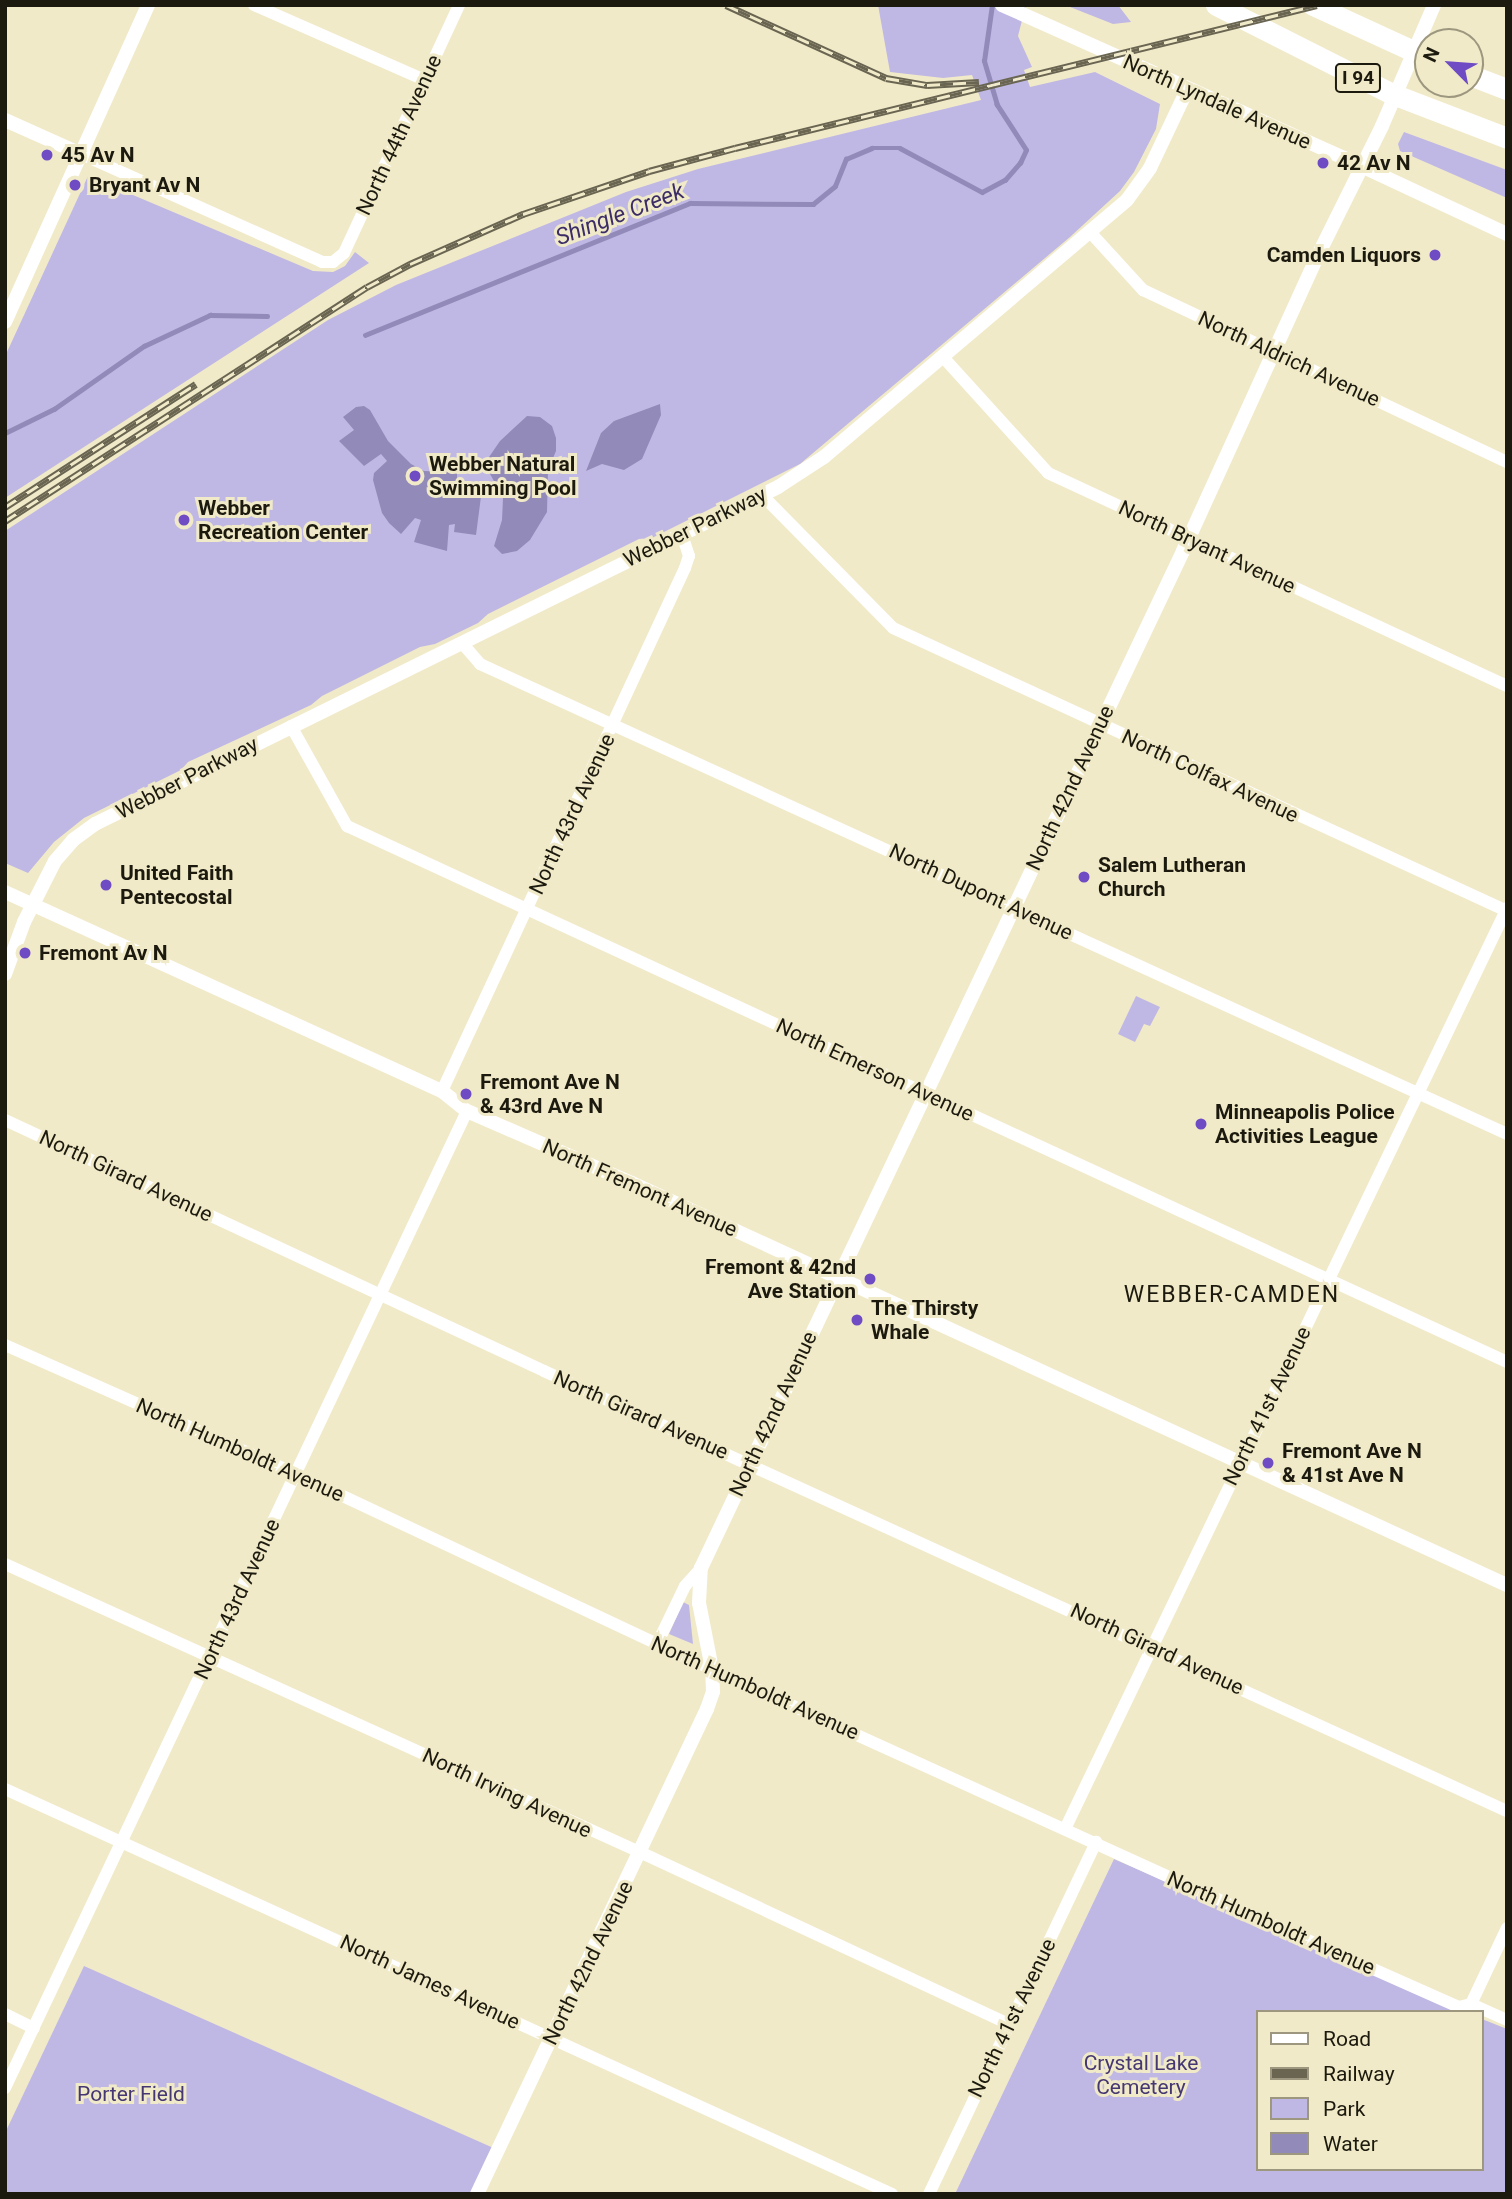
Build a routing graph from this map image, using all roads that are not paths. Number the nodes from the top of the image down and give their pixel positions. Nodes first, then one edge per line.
1 (148, 5) edge
2 (254, 5) edge
3 (459, 5) edge
4 (1003, 5) edge
5 (1216, 5) edge
6 (1313, 5) edge
7 (1434, 5) edge
8 (1414, 52) edge
9 (425, 80) junction
10 (1484, 80) edge
11 (1507, 89) edge
12 (1187, 90) junction
13 (5, 120) edge
14 (1507, 138) edge
15 (81, 154) junction
16 (1360, 166) junction
17 (1090, 232) junction
18 (1507, 234) edge
19 (5, 322) edge
20 (1274, 353) junction
21 (943, 357) junction
22 (1507, 462) edge
23 (761, 494) junction
24 (682, 534) junction
25 (1188, 538) junction
26 (462, 643) junction
27 (1507, 686) edge
28 (613, 725) junction
29 (1100, 725) junction
30 (292, 726) junction
31 (5, 892) edge
32 (32, 904) junction
33 (1014, 907) junction
34 (527, 910) junction
35 (1506, 910) edge
36 (5, 974) edge
37 (442, 1091) junction
38 (1419, 1092) junction
39 (926, 1093) junction
40 (467, 1111) junction
41 (5, 1120) edge
42 (1507, 1134) edge
43 (838, 1278) junction
44 (1329, 1281) junction
45 (380, 1295) junction
46 (5, 1345) edge
47 (1507, 1362) edge
48 (750, 1464) junction
49 (1240, 1464) junction
50 (296, 1474) junction
51 (5, 1564) edge
52 (701, 1568) junction
53 (1507, 1585) edge
54 (657, 1644) junction
55 (1152, 1647) junction
56 (210, 1656) junction
57 (712, 1669) junction
58 (5, 1789) edge
59 (1507, 1811) edge
60 (1065, 1829) junction
61 (123, 1841) junction
62 (1096, 1842) junction
63 (640, 1854) junction
64 (1507, 1928) edge
65 (1471, 2004) junction
66 (5, 2014) edge
67 (1507, 2020) edge
68 (1008, 2024) junction
69 (34, 2028) junction
70 (552, 2038) junction
71 (5, 2088) edge
72 (477, 2194) edge
73 (892, 2194) edge
74 (929, 2194) edge

1 - 15 street
2 - 9 street
3 - 9 street, North 44th Avenue
4 - 12 street, North Lyndale Avenue
5 - 14 highway, I 94
6 - 8 highway, I 94
7 - 16 street, North 42nd Avenue
9 - 15 street, North 44th Avenue
10 - 11 highway
12 - 16 street, North Lyndale Avenue
12 - 17 street, Webber Parkway
13 - 15 street
15 - 19 street
16 - 18 street, North Lyndale Avenue
16 - 20 street, North 42nd Avenue
17 - 20 street, North Aldrich Avenue
17 - 21 street, Webber Parkway
20 - 22 street, North Aldrich Avenue
20 - 25 street, North 42nd Avenue
21 - 23 street, Webber Parkway
21 - 25 street, North Bryant Avenue
23 - 24 street, Webber Parkway
23 - 29 street, North Colfax Avenue
24 - 26 street, Webber Parkway
24 - 28 street, North 43rd Avenue
25 - 27 street, North Bryant Avenue
25 - 29 street, North 42nd Avenue
26 - 28 street, North Dupont Avenue
26 - 30 street, Webber Parkway
28 - 33 street, North Dupont Avenue
28 - 34 street, North 43rd Avenue
29 - 33 street, North 42nd Avenue
29 - 35 street, North Colfax Avenue
30 - 32 street, Webber Parkway
30 - 34 street, North Emerson Avenue
31 - 32 street, North Fremont Avenue
32 - 36 street
32 - 37 street, North Fremont Avenue
33 - 38 street, North Dupont Avenue
33 - 39 street, North 42nd Avenue
34 - 37 street, North 43rd Avenue
34 - 39 street, North Emerson Avenue
35 - 38 street, North 41st Avenue
37 - 40 street, North Fremont Avenue
38 - 42 street, North Dupont Avenue
38 - 44 street, North 41st Avenue
39 - 43 street, North 42nd Avenue
39 - 44 street, North Emerson Avenue
40 - 43 street, North Fremont Avenue
40 - 45 street, North 43rd Avenue
41 - 45 street, North Girard Avenue
43 - 48 street, North 42nd Avenue
43 - 49 street, North Fremont Avenue
44 - 47 street, North Emerson Avenue
44 - 49 street, North 41st Avenue
45 - 48 street, North Girard Avenue
45 - 50 street, North 43rd Avenue
46 - 50 street, North Humboldt Avenue
48 - 52 street, North 42nd Avenue
48 - 55 street, North Girard Avenue
49 - 53 street, North Fremont Avenue
49 - 55 street, North 41st Avenue
50 - 54 street, North Humboldt Avenue
50 - 56 street, North 43rd Avenue
51 - 56 street, North Irving Avenue
52 - 54 street, North 42nd Avenue
52 - 57 street, North 42nd Avenue
54 - 57 street, North Humboldt Avenue
55 - 59 street, North Girard Avenue
55 - 60 street, North 41st Avenue
56 - 61 street, North 43rd Avenue
56 - 63 street, North Irving Avenue
57 - 60 street, North Humboldt Avenue
57 - 63 street, North 42nd Avenue
58 - 61 street, North James Avenue
60 - 62 street, North Humboldt Avenue
61 - 69 street, North 43rd Avenue
61 - 70 street, North James Avenue
62 - 65 street, North Humboldt Avenue
62 - 68 street, North 41st Avenue
63 - 68 street, North Irving Avenue
63 - 70 street, North 42nd Avenue
64 - 65 street
65 - 67 street, North Humboldt Avenue
66 - 69 street
68 - 74 street, North 41st Avenue
69 - 71 street, North 43rd Avenue
70 - 72 street, North 42nd Avenue
70 - 73 street, North James Avenue

